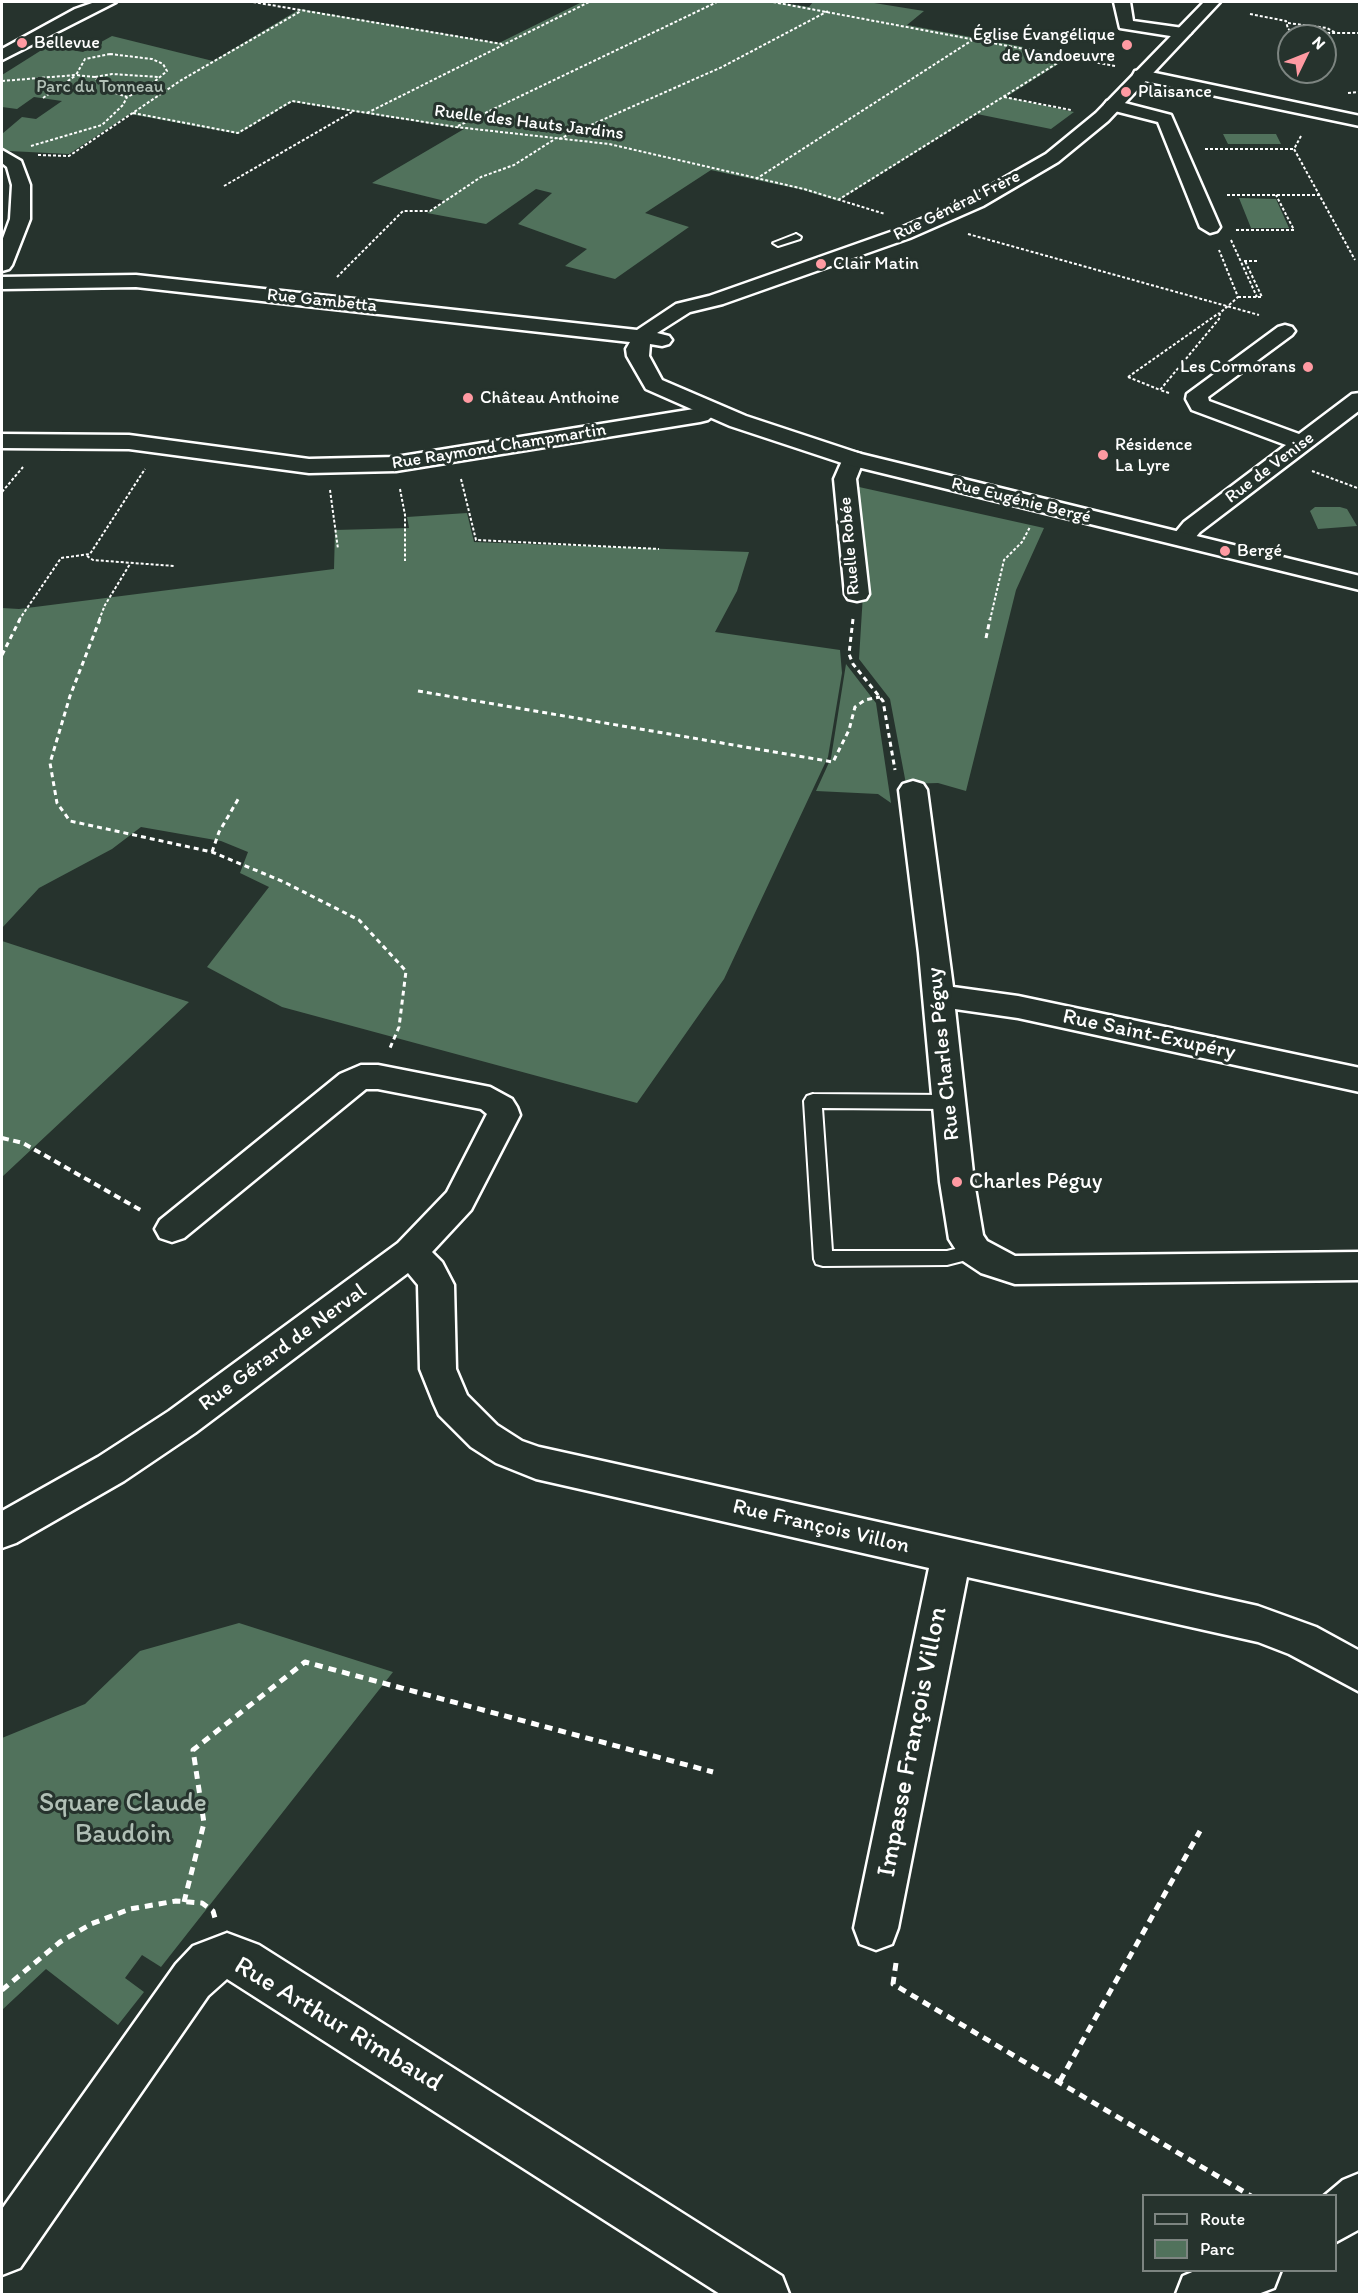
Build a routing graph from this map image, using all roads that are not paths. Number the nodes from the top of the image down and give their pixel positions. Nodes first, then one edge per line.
1 (108, 2) edge
2 (1122, 2) edge
3 (1212, 2) edge
4 (1183, 33) junction
5 (2, 55) edge
6 (1141, 75) junction
7 (1108, 111) junction
8 (1359, 121) edge
9 (2, 155) edge
10 (1211, 228) road end
11 (796, 237) dead end
12 (778, 243) dead end
13 (2, 265) edge
14 (2, 283) edge
15 (1285, 331) dead end
16 (651, 338) junction
17 (1359, 399) edge
18 (700, 406) junction
19 (2, 441) edge
20 (1302, 443) junction
21 (853, 459) junction
22 (1182, 539) junction
23 (1358, 582) edge
24 (857, 594) road end
25 (913, 790) road end
26 (937, 996) junction
27 (1359, 1080) edge
28 (947, 1102) junction
29 (172, 1229) road end
30 (975, 1251) junction
31 (410, 1253) junction
32 (1359, 1266) edge
33 (2, 1530) edge
34 (951, 1556) junction
35 (1359, 1673) edge
36 (876, 1926) road end
37 (1359, 2197) edge
38 (1337, 2215) edge
39 (2, 2250) edge
40 (1254, 2272) edge
41 (764, 2295) edge
42 (1201, 2295) edge

1 - 5 street
2 - 4 street
3 - 4 street, Rue Général Frère
4 - 6 street, Rue Général Frère
6 - 7 street, Rue Général Frère
6 - 8 street
7 - 10 street
7 - 16 street, Rue Général Frère
9 - 13 street
11 - 12 lane
14 - 16 street, Rue Gambetta
15 - 20 street
16 - 18 street
16 - 18 street, Rue Eugénie Bergé
17 - 20 street, Rue de Venise
18 - 19 street, Rue Raymond Champmartin
18 - 21 street, Rue Eugénie Bergé
20 - 22 street, Rue de Venise
21 - 22 street, Rue Eugénie Bergé
21 - 24 street, Ruelle Robée
22 - 23 street, Rue Eugénie Bergé
25 - 26 street, Rue Charles Péguy
26 - 27 street, Rue Saint-Exupéry
26 - 28 street, Rue Charles Péguy
28 - 30 street, Rue Charles Péguy
28 - 30 lane
29 - 31 street, Rue Gérard de Nerval
30 - 32 street
31 - 33 street, Rue Gérard de Nerval
31 - 34 street, Rue François Villon
34 - 35 street, Rue François Villon
34 - 36 street, Impasse François Villon
37 - 38 street
39 - 41 street, Rue Arthur Rimbaud
40 - 42 street

